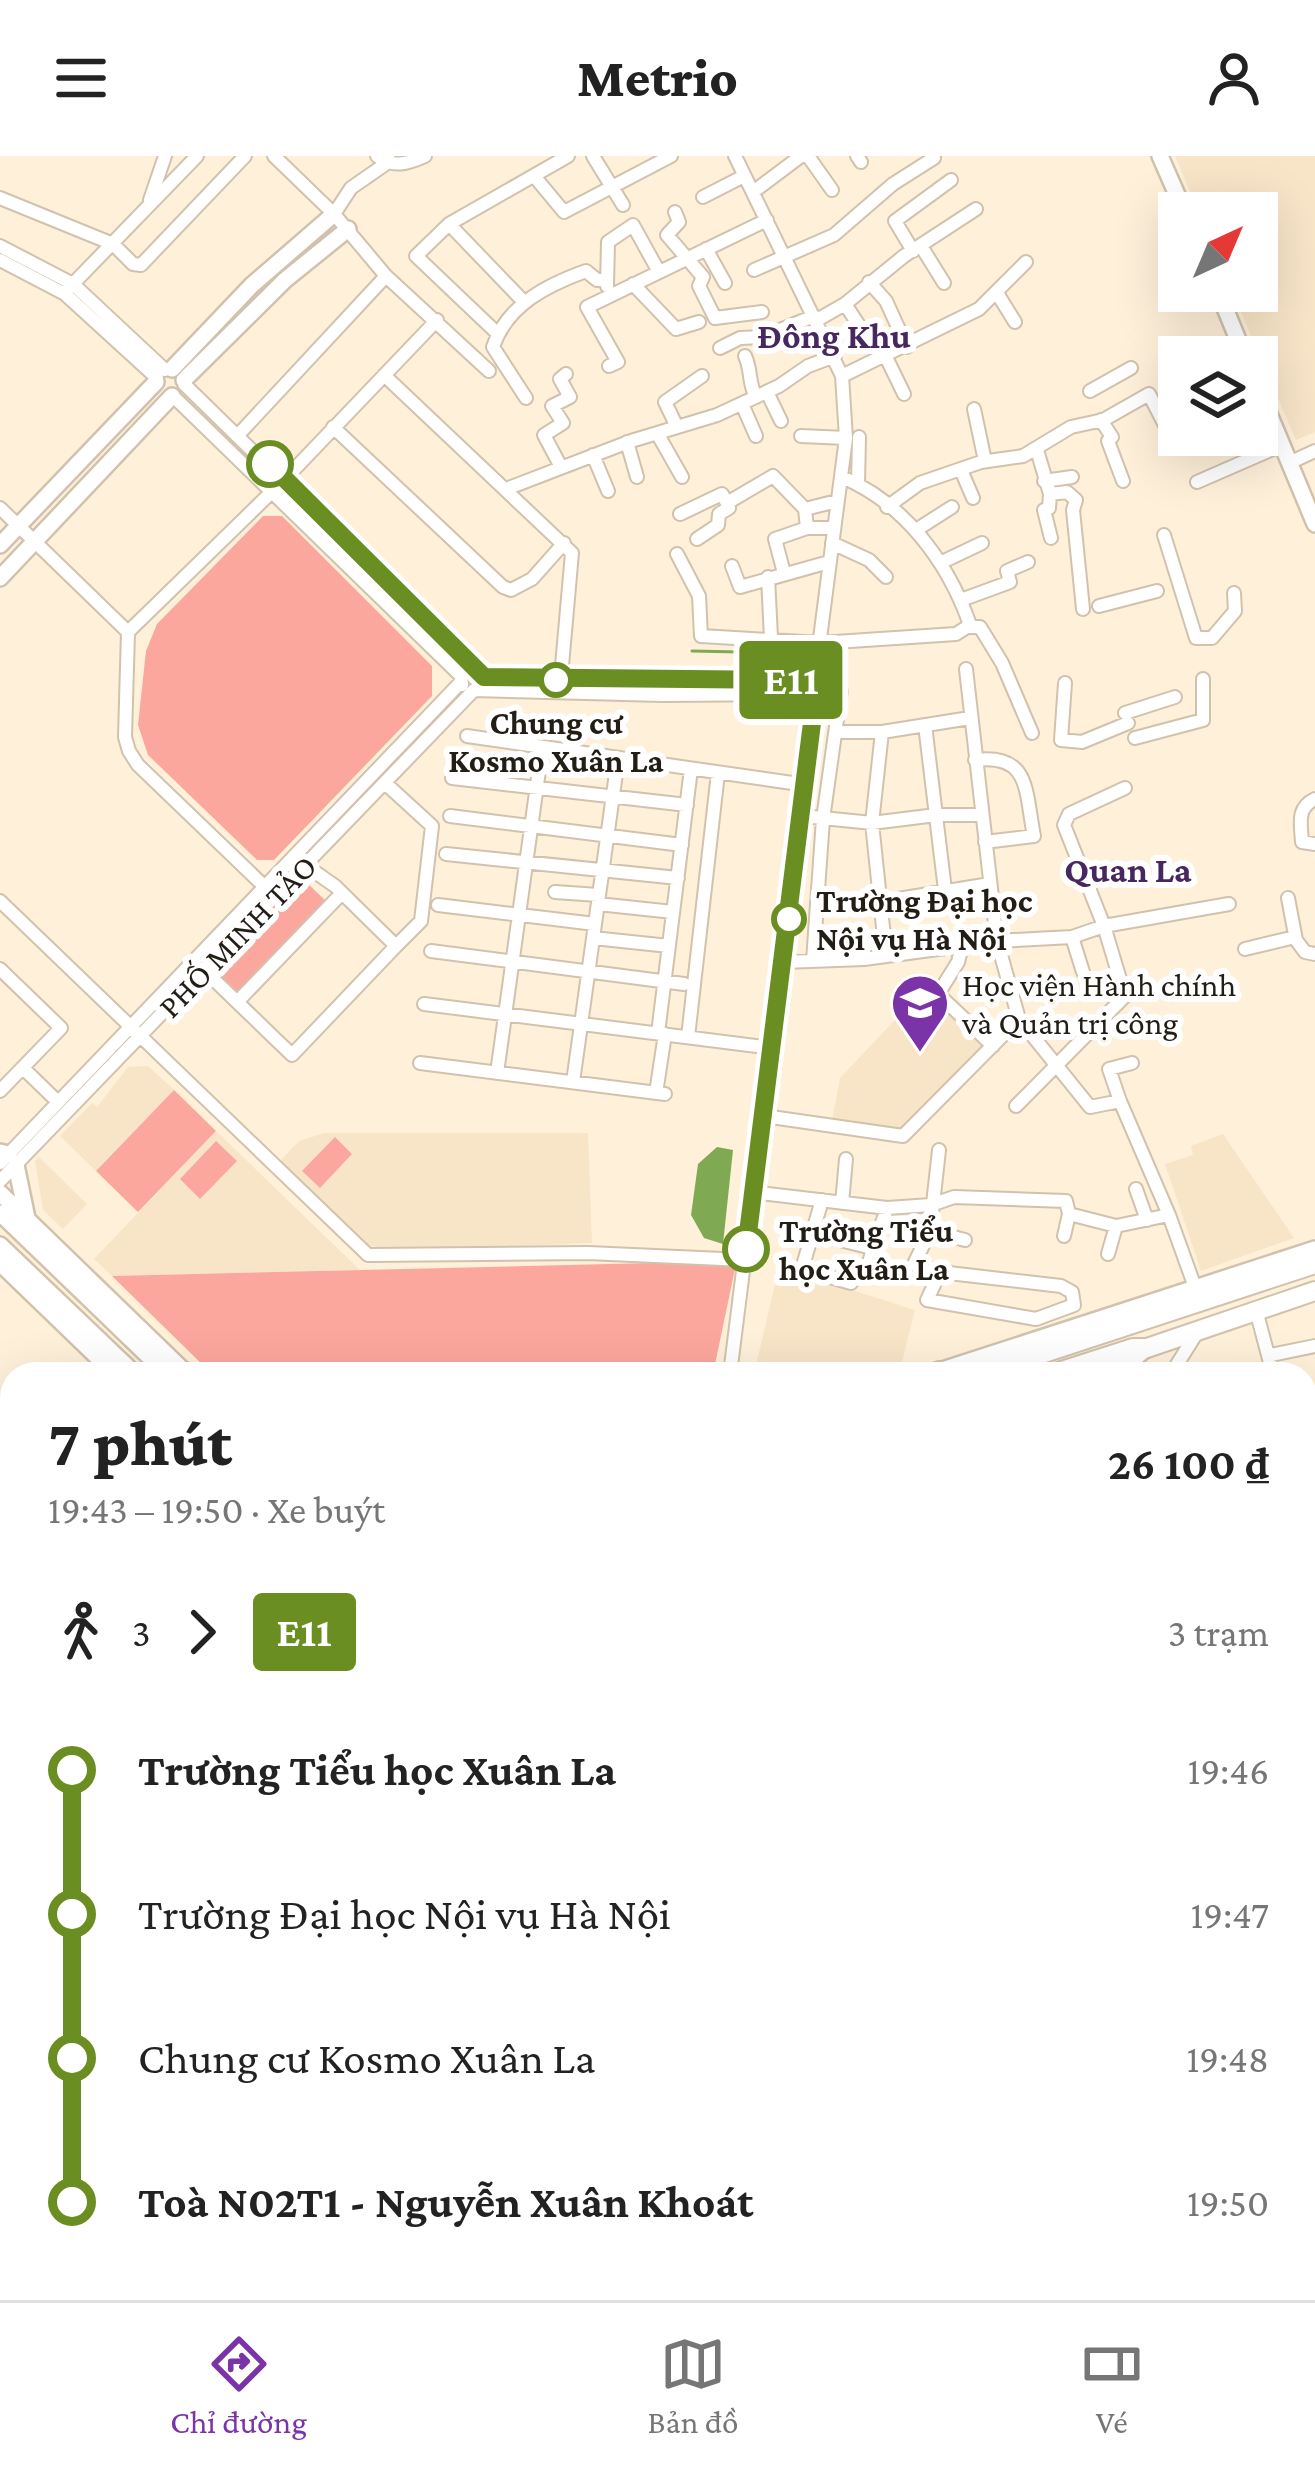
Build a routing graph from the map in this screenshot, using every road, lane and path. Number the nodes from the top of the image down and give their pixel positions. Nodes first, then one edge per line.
1 (165, 156) edge
2 (197, 156) edge
3 (245, 156) edge
4 (274, 156) edge
5 (425, 156) edge
6 (568, 156) edge
7 (593, 156) edge
8 (671, 156) edge
9 (735, 156) edge
10 (804, 156) edge
11 (1160, 156) edge
12 (384, 158) edge
13 (934, 158) edge
14 (655, 160) edge
15 (404, 165) junction
16 (417, 176) dead end
17 (534, 176) junction
18 (744, 176) junction
19 (951, 180) dead end
20 (611, 187) junction
21 (832, 190) dead end
22 (753, 192) junction
23 (1176, 192) edge
24 (704, 197) dead end
25 (0, 198) edge
26 (622, 205) dead end
27 (147, 207) junction
28 (976, 209) dead end
29 (675, 212) dead end
30 (334, 214) junction
31 (766, 220) junction
32 (449, 224) junction
33 (348, 229) junction
34 (113, 244) junction
35 (0, 246) edge
36 (706, 249) junction
37 (917, 249) junction
38 (785, 258) junction
39 (686, 259) junction
40 (0, 261) edge
41 (1026, 262) dead end
42 (754, 270) dead end
43 (658, 272) junction
44 (386, 276) junction
45 (605, 280) junction
46 (869, 282) junction
47 (725, 283) dead end
48 (944, 283) dead end
49 (633, 284) junction
50 (69, 289) junction
51 (997, 293) junction
52 (610, 298) junction
53 (524, 302) junction
54 (845, 304) junction
55 (761, 312) dead end
56 (815, 318) junction
57 (437, 320) junction
58 (699, 322) dead end
59 (917, 322) dead end
60 (1015, 322) dead end
61 (925, 338) junction
62 (495, 340) junction
63 (862, 344) dead end
64 (907, 347) junction
65 (720, 348) dead end
66 (745, 356) dead end
67 (835, 356) junction
68 (886, 357) junction
69 (476, 358) junction
70 (609, 366) dead end
71 (1131, 368) dead end
72 (488, 371) dead end
73 (566, 374) dead end
74 (384, 375) junction
75 (702, 376) dead end
76 (842, 376) junction
77 (170, 382) junction
78 (1090, 392) dead end
79 (762, 394) junction
80 (904, 394) dead end
81 (526, 398) dead end
82 (742, 404) junction
83 (974, 409) dead end
84 (1158, 412) edge
85 (1103, 420) junction
86 (781, 421) dead end
87 (333, 427) junction
88 (677, 428) junction
89 (658, 433) junction
90 (238, 434) junction
91 (756, 436) dead end
92 (801, 436) dead end
93 (1278, 436) edge
94 (852, 438) junction
95 (627, 442) junction
96 (1282, 446) junction
97 (1037, 450) junction
98 (1315, 451) edge
99 (593, 455) junction
100 (985, 461) junction
101 (1288, 463) junction
102 (561, 466) junction
103 (961, 470) junction
104 (637, 477) dead end
105 (682, 477) dead end
106 (842, 477) junction
107 (1072, 477) dead end
108 (285, 479) junction
109 (1124, 481) dead end
110 (1197, 482) dead end
111 (857, 483) junction
112 (1047, 488) junction
113 (506, 489) junction
114 (273, 490) junction
115 (608, 491) dead end
116 (973, 497) dead end
117 (837, 502) junction
118 (727, 503) junction
119 (887, 507) junction
120 (952, 507) dead end
121 (0, 508) edge
122 (805, 509) junction
123 (680, 514) dead end
124 (1315, 524) edge
125 (19, 525) junction
126 (807, 528) junction
127 (916, 530) junction
128 (1164, 535) dead end
129 (832, 536) junction
130 (1051, 538) dead end
131 (697, 539) dead end
132 (35, 541) junction
133 (564, 543) junction
134 (982, 543) dead end
135 (0, 544) edge
136 (676, 554) dead end
137 (829, 562) junction
138 (1028, 562) dead end
139 (940, 563) junction
140 (732, 566) dead end
141 (784, 573) junction
142 (768, 577) junction
143 (886, 577) dead end
144 (0, 578) edge
145 (1156, 591) dead end
146 (1234, 593) dead end
147 (961, 600) junction
148 (1099, 606) dead end
149 (1083, 608) dead end
150 (967, 627) junction
151 (128, 632) junction
152 (771, 638) junction
153 (820, 643) junction
154 (965, 669) dead end
155 (1203, 679) dead end
156 (472, 680) junction
157 (1065, 683) dead end
158 (560, 686) junction
159 (798, 687) junction
160 (817, 688) junction
161 (1175, 697) dead end
162 (970, 718) junction
163 (925, 725) junction
164 (836, 732) junction
165 (882, 732) junction
166 (1032, 733) dead end
167 (467, 736) dead end
168 (1135, 738) dead end
169 (542, 748) junction
170 (618, 758) junction
171 (975, 760) junction
172 (691, 769) junction
173 (718, 773) junction
174 (452, 778) dead end
175 (385, 783) junction
176 (806, 785) junction
177 (536, 788) junction
178 (1125, 788) dead end
179 (614, 796) junction
180 (1315, 800) edge
181 (687, 805) junction
182 (936, 815) junction
183 (981, 815) junction
184 (450, 816) dead end
185 (803, 816) junction
186 (823, 819) junction
187 (872, 824) junction
188 (532, 826) junction
189 (608, 834) junction
190 (985, 842) junction
191 (1315, 844) edge
192 (682, 845) junction
193 (446, 854) dead end
194 (526, 862) junction
195 (305, 865) junction
196 (602, 868) junction
197 (678, 878) junction
198 (990, 884) junction
199 (266, 888) junction
200 (945, 890) junction
201 (342, 892) junction
202 (555, 892) dead end
203 (1288, 898) dead end
204 (598, 900) junction
205 (0, 901) edge
206 (880, 902) junction
207 (438, 904) dead end
208 (1229, 904) dead end
209 (520, 913) junction
210 (674, 913) junction
211 (1104, 926) junction
212 (594, 931) junction
213 (1072, 937) junction
214 (1295, 937) junction
215 (998, 941) junction
216 (396, 946) junction
217 (669, 946) junction
218 (962, 946) junction
219 (1245, 949) dead end
220 (430, 951) dead end
221 (1315, 954) edge
222 (886, 956) junction
223 (514, 962) junction
224 (783, 962) junction
225 (813, 962) junction
226 (0, 969) edge
227 (205, 971) junction
228 (590, 971) junction
229 (1083, 972) dead end
230 (664, 982) junction
231 (684, 984) dead end
232 (237, 1002) junction
233 (424, 1004) dead end
234 (508, 1014) junction
235 (1019, 1019) junction
236 (583, 1024) junction
237 (135, 1032) junction
238 (661, 1034) junction
239 (688, 1037) junction
240 (992, 1046) junction
241 (772, 1048) junction
242 (420, 1063) dead end
243 (1132, 1063) dead end
244 (1058, 1064) junction
245 (23, 1068) junction
246 (497, 1073) junction
247 (574, 1082) junction
248 (0, 1091) edge
249 (1120, 1101) junction
250 (58, 1102) junction
251 (1016, 1106) dead end
252 (764, 1116) junction
253 (939, 1150) dead end
254 (6, 1158) edge
255 (846, 1159) dead end
256 (0, 1181) edge
257 (1136, 1189) dead end
258 (752, 1192) junction
259 (0, 1193) edge
260 (821, 1200) junction
261 (842, 1203) junction
262 (931, 1205) junction
263 (887, 1208) junction
264 (0, 1213) edge
265 (1069, 1214) junction
266 (1169, 1215) junction
267 (1148, 1220) junction
268 (28, 1221) junction
269 (1115, 1226) junction
270 (930, 1231) junction
271 (812, 1233) junction
272 (1064, 1236) dead end
273 (965, 1240) dead end
274 (872, 1248) junction
275 (1315, 1249) edge
276 (1108, 1254) dead end
277 (2, 1258) edge
278 (745, 1261) junction
279 (868, 1264) dead end
280 (1315, 1264) edge
281 (940, 1272) junction
282 (851, 1283) dead end
283 (1196, 1290) junction
284 (1315, 1291) edge
285 (94, 1295) junction
286 (1256, 1310) junction
287 (1199, 1330) junction
288 (1315, 1346) edge
289 (1147, 1348) junction
290 (1271, 1355) junction
291 (103, 1362) edge
292 (121, 1362) edge
293 (156, 1362) edge
294 (173, 1362) edge
295 (732, 1362) edge
296 (970, 1362) edge
297 (1017, 1362) edge
298 (1089, 1362) edge
299 (1125, 1362) edge
300 (1179, 1362) edge
301 (1272, 1362) edge

1 - 27 street
2 - 27 street
3 - 34 street
4 - 30 street
5 - 15 street
6 - 17 street
7 - 20 street
8 - 14 street
9 - 18 street
10 - 21 street
10 - 22 street
11 - 23 main road
12 - 15 street
12 - 30 street
13 - 38 street
14 - 20 street
15 - 16 street
17 - 20 street
17 - 32 street
18 - 22 street
18 - 24 street
19 - 37 street
20 - 26 street
22 - 31 street
25 - 34 street
27 - 34 street
28 - 37 street
29 - 39 street
30 - 33 street
30 - 77 main road
31 - 36 street
31 - 38 street
32 - 53 street
32 - 62 street
33 - 44 street
33 - 77 main road
34 - 50 street
35 - 50 street
36 - 39 street
36 - 47 street
37 - 46 street
37 - 48 street
38 - 42 street
38 - 56 street
39 - 43 street
39 - 55 street
40 - 50 street
41 - 51 street
43 - 45 street
43 - 49 street
44 - 57 street
44 - 90 street
45 - 52 street
45 - 53 street
46 - 54 street
46 - 64 street
49 - 52 street
49 - 58 street
50 - 77 street
51 - 60 street
51 - 61 street
52 - 70 street
53 - 62 street
54 - 56 street
54 - 63 street
56 - 65 street
56 - 67 street
57 - 69 street
57 - 74 street
59 - 61 street
61 - 64 street
62 - 69 street
62 - 81 street
64 - 68 street
66 - 79 street
67 - 76 street
67 - 79 street
68 - 76 street
68 - 80 street
69 - 72 street
71 - 78 street
73 - 102 street
74 - 87 street
74 - 113 street
75 - 88 street
76 - 94 street
77 - 90 street
77 - 114 street
77 - 125 main road
77 - 132 main road
79 - 82 street
79 - 86 street
82 - 88 street
82 - 91 street
83 - 100 street
84 - 85 street
85 - 97 street
85 - 109 street
87 - 108 street
87 - 133 street
88 - 89 street
89 - 95 street
89 - 105 street
90 - 108 street
92 - 94 street
93 - 96 main road
94 - 106 street
94 - 111 street
95 - 99 street
95 - 104 street
96 - 101 main road
96 - 110 street
97 - 100 street
97 - 112 street
98 - 101 street
99 - 102 street
99 - 115 street
100 - 103 street
101 - 124 main road
102 - 113 street
103 - 116 street
103 - 119 street
106 - 111 street
106 - 117 street
107 - 112 street
108 - 114 street
108 - 156 street
111 - 119 street
112 - 130 street
112 - 149 street
113 - 133 street
114 - 151 street
114 - 156 street
117 - 122 street
117 - 129 street
118 - 122 street
118 - 123 street
118 - 131 street
119 - 127 street
120 - 127 street
121 - 125 street
122 - 126 street
125 - 132 street
125 - 135 main road
126 - 129 street
126 - 141 street
127 - 139 street
128 - 146 street
129 - 137 street
129 - 143 street
132 - 144 main road
132 - 151 street
133 - 158 street
134 - 139 street
136 - 152 street
137 - 141 street
137 - 153 street
138 - 147 street
139 - 147 street
140 - 142 street
141 - 142 street
142 - 152 street
145 - 148 street
147 - 150 street
150 - 153 street
150 - 166 street
151 - 199 street
152 - 153 street
153 - 160 street
154 - 162 street
155 - 168 street
156 - 158 street
156 - 175 street, PHỐ MINH TẢO
156 - 199 street, PHỐ MINH TẢO
157 - 161 street
158 - 159 street
159 - 160 street
159 - 160 street
160 - 164 street
160 - 176 street
162 - 163 street
162 - 171 street
163 - 165 street
163 - 182 street
164 - 165 street
164 - 186 street
165 - 187 street
167 - 169 street
169 - 170 street
169 - 177 street
170 - 172 street
170 - 179 street
171 - 183 street
171 - 190 street
172 - 173 street
172 - 181 street
173 - 176 street
173 - 239 street
174 - 177 street
175 - 195 street, PHỐ MINH TẢO
175 - 216 street
176 - 185 street
177 - 179 street
177 - 188 street
178 - 211 street
179 - 181 street
179 - 189 street
180 - 191 street
181 - 192 street
182 - 183 street
182 - 187 street
182 - 200 street
183 - 190 street
184 - 188 street
185 - 186 street
185 - 224 street
186 - 187 street
186 - 225 street
187 - 206 street
188 - 189 street
188 - 194 street
189 - 192 street
189 - 196 street
190 - 198 street
192 - 197 street
193 - 194 street
194 - 196 street
194 - 209 street
195 - 201 street
195 - 227 street, PHỐ MINH TẢO
196 - 197 street
196 - 204 street
197 - 210 street
198 - 200 street
198 - 215 street
199 - 237 street, PHỐ MINH TẢO
200 - 206 street
201 - 216 street
201 - 232 street
202 - 204 street
203 - 214 street
204 - 210 street
204 - 212 street
205 - 237 street
206 - 222 street
207 - 209 street
208 - 211 street
209 - 212 street
209 - 223 street
210 - 217 street
211 - 213 street
211 - 244 street
212 - 217 street
212 - 228 street
213 - 215 street
213 - 229 street
214 - 219 street
214 - 221 street
215 - 218 street
215 - 235 street
216 - 232 street
217 - 230 street
218 - 222 street
218 - 240 street
220 - 223 street
222 - 225 street
223 - 228 street
223 - 234 street
224 - 225 street
224 - 241 street
226 - 245 street
227 - 232 street
227 - 237 street, PHỐ MINH TẢO
228 - 230 street
228 - 236 street
230 - 231 street
230 - 238 street
233 - 234 street
234 - 236 street
234 - 246 street
235 - 240 street
235 - 244 street
236 - 238 street
236 - 247 street
237 - 250 street, PHỐ MINH TẢO
237 - 254 street, PHỐ MINH TẢO
237 - 278 street
238 - 239 street
238 - 247 street
239 - 241 street
240 - 252 street
241 - 252 street
242 - 246 street
243 - 249 street
244 - 249 street
244 - 251 street
245 - 248 street
245 - 250 street
246 - 247 street
249 - 266 street
250 - 254 street, PHỐ MINH TẢO
252 - 258 street
253 - 262 street
254 - 256 street, PHỐ MINH TẢO
254 - 268 main road
255 - 261 street
257 - 267 street
258 - 260 street
258 - 278 street
259 - 268 main road
260 - 261 street
260 - 271 street
261 - 263 street
262 - 263 street
262 - 265 street
262 - 270 street
263 - 274 street
264 - 285 main road
265 - 269 street
265 - 272 street
266 - 267 street
266 - 283 street
267 - 269 street
268 - 285 main road
269 - 276 street
270 - 273 street
270 - 281 street
271 - 274 street
271 - 282 street
274 - 279 street
275 - 283 main road
277 - 291 main road
277 - 292 main road
278 - 295 street
280 - 297 highway
281 - 281 street
283 - 296 main road
284 - 286 highway
285 - 293 main road
285 - 294 main road
286 - 287 highway
286 - 290 street
287 - 289 highway
287 - 300 street
288 - 290 street
289 - 298 highway
289 - 299 main road
290 - 301 street

